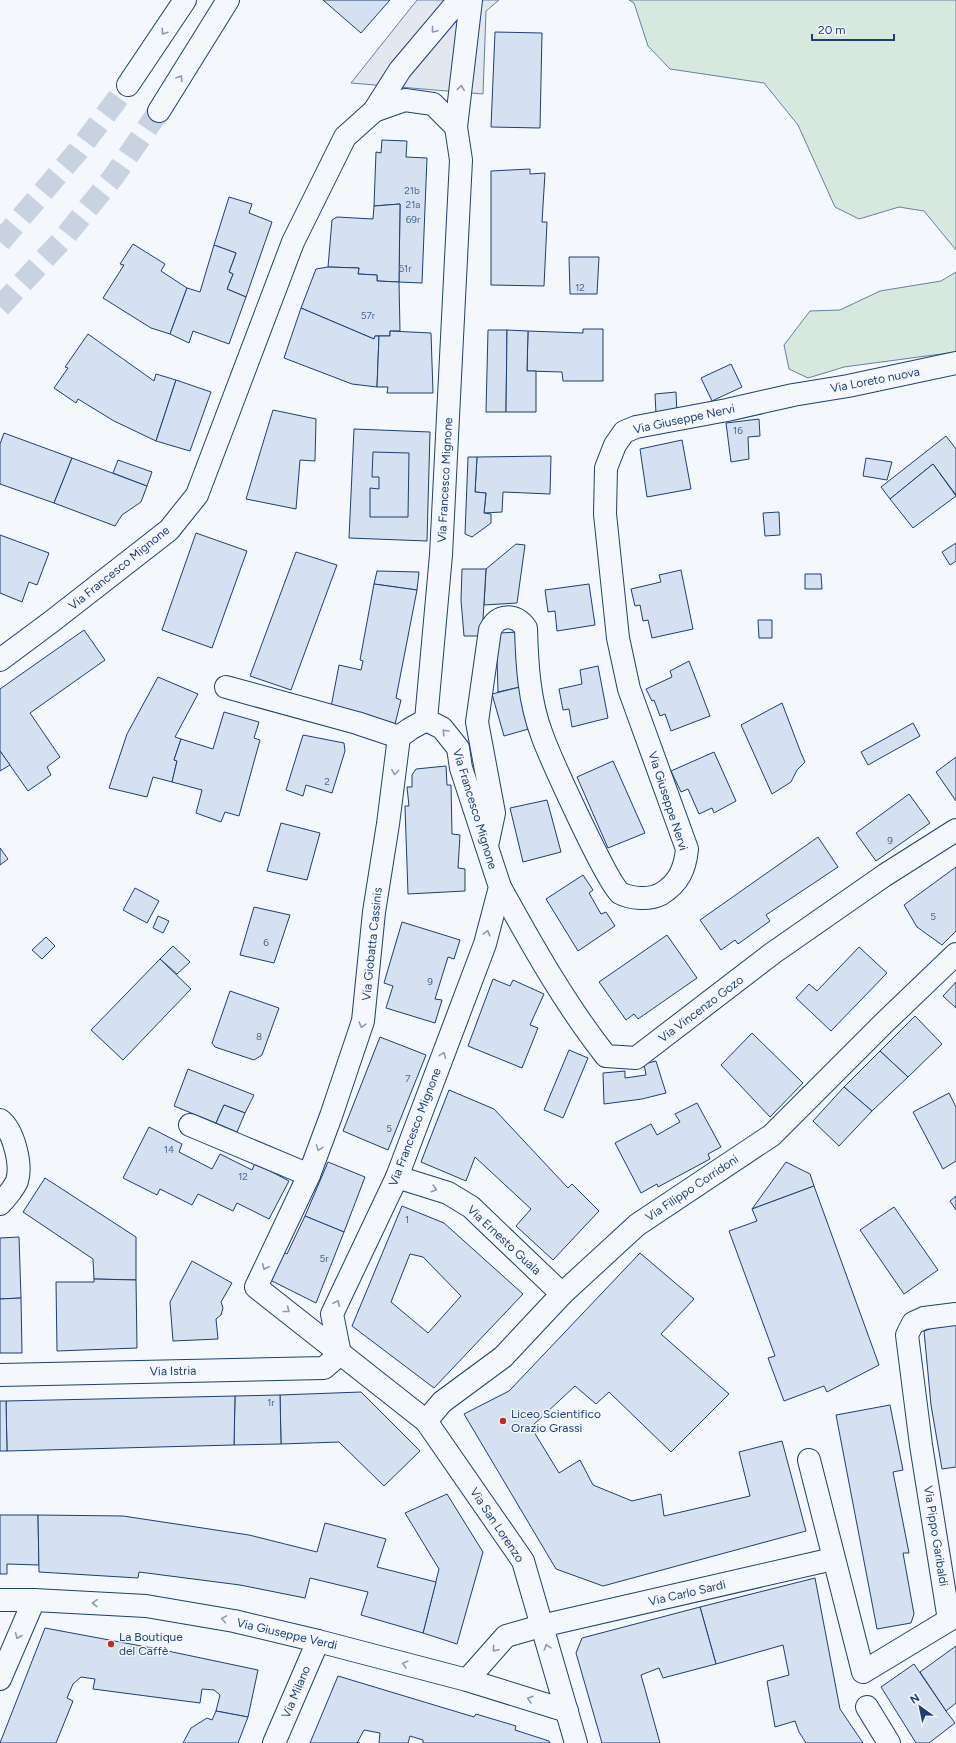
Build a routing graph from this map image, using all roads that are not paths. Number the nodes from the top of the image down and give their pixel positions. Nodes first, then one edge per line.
1 (185, 0) edge
2 (228, 0) edge
3 (459, 0) edge
4 (472, 0) edge
5 (128, 85) tunnel mouth
6 (159, 111) tunnel mouth
7 (374, 111) junction
8 (456, 127) junction
9 (956, 363) edge
10 (793, 395) joint
11 (0, 660) edge
12 (226, 688) dead end
13 (426, 720) junction
14 (399, 738) junction
15 (956, 830) edge
16 (487, 847) junction
17 (500, 887) junction
18 (956, 954) edge
19 (0, 1120) edge
20 (190, 1124) dead end
21 (309, 1175) junction
22 (397, 1177) junction
23 (0, 1204) edge
24 (256, 1286) joint
25 (562, 1294) junction
26 (956, 1314) edge
27 (340, 1354) junction
28 (0, 1375) edge
29 (426, 1421) junction
30 (809, 1460) dead end
31 (833, 1560) junction
32 (0, 1600) edge
33 (34, 1600) junction
34 (541, 1626) junction
35 (318, 1641) junction
36 (0, 1679) edge
37 (467, 1680) junction
38 (867, 1707) dead end
39 (567, 1711) junction
40 (274, 1743) edge
41 (576, 1743) edge
42 (890, 1743) edge

1 -> 5 main road
6 -> 2 main road
3 -> 7 main road, Via Francesco Mignone
8 -> 4 main road, Via Francesco Mignone
7 - 8 main road, Via Francesco Mignone
7 - 11 main road, Via Francesco Mignone
8 - 13 main road, Via Francesco Mignone
9 - 10 main road, Via Loreto nuova
10 - 16 main road, Via Giuseppe Nervi
12 - 14 main road
13 - 14 main road
16 -> 13 main road, Via Francesco Mignone
14 -> 21 main road, Via Giobatta Cassinis
15 - 17 main road, Via Vincenzo Gozo
16 - 17 main road, Via Francesco Mignone
22 -> 17 main road, Via Francesco Mignone
18 - 25 main road, Via Filippo Corridoni
19 - 23 main road
20 - 21 main road
21 -> 24 main road, Via Giobatta Cassinis
22 -> 25 main road, Via Ernesto Guala
27 -> 22 main road, Via Francesco Mignone
24 -> 27 main road, Via San Lorenzo
25 - 29 main road, Via Filippo Corridoni
26 - 31 main road, Via Pippo Garibaldi
27 - 28 main road, Via Istria
27 - 29 main road, Via San Lorenzo
29 - 34 main road, Via San Lorenzo
30 - 31 main road, Via Pippo Garibaldi
31 - 34 main road, Via Carlo Sardi
32 - 33 main road, Via Giuseppe Verdi
35 -> 33 main road, Via Giuseppe Verdi
33 -> 36 main road
34 -> 37 main road, Via Carlo Sardi
39 -> 34 main road, Via San Lorenzo
37 -> 35 main road, Via Giuseppe Verdi
35 - 40 main road, Via Milano
39 -> 37 main road, Via Giuseppe Verdi
38 - 42 main road
39 - 41 main road, Via San Lorenzo

